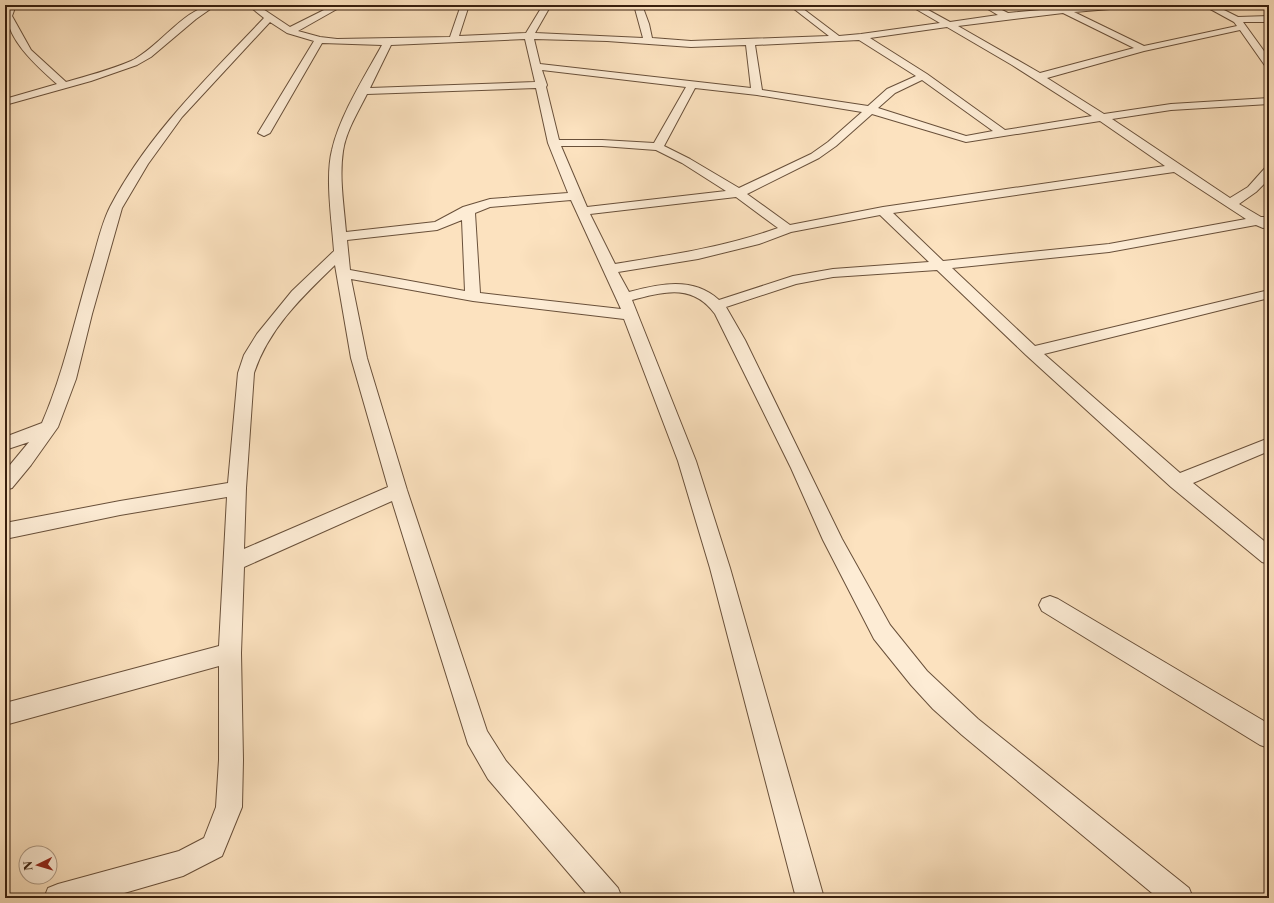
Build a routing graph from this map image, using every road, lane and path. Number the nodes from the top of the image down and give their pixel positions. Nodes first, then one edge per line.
1 (12, 5) edge
2 (212, 5) edge
3 (252, 5) edge
4 (340, 5) edge
5 (465, 5) edge
6 (547, 5) edge
7 (638, 5) edge
8 (793, 5) edge
9 (913, 5) edge
10 (923, 5) edge
11 (985, 5) edge
12 (1122, 5) edge
13 (1207, 5) edge
14 (1064, 8) edge
15 (1007, 16) junction
16 (269, 18) junction
17 (1269, 18) edge
18 (1240, 23) junction
19 (950, 24) junction
20 (290, 31) junction
21 (529, 36) junction
22 (861, 36) junction
23 (837, 38) junction
24 (319, 40) junction
25 (453, 40) junction
26 (648, 40) junction
27 (388, 42) junction
28 (750, 43) junction
29 (1144, 49) junction
30 (1269, 65) edge
31 (536, 66) junction
32 (923, 76) junction
33 (1038, 77) junction
34 (692, 84) junction
35 (64, 85) junction
36 (542, 85) junction
37 (363, 91) junction
38 (757, 92) junction
39 (1269, 101) edge
40 (5, 102) edge
41 (872, 110) junction
42 (1103, 119) junction
43 (264, 133) dead end
44 (1004, 134) junction
45 (554, 143) junction
46 (658, 147) junction
47 (1175, 168) junction
48 (1269, 171) edge
49 (738, 193) junction
50 (1231, 203) junction
51 (579, 204) junction
52 (468, 210) junction
53 (883, 211) junction
54 (1265, 223) edge
55 (788, 229) junction
56 (341, 244) junction
57 (941, 265) junction
58 (609, 269) junction
59 (343, 273) junction
60 (1269, 294) edge
61 (473, 297) junction
62 (717, 305) junction
63 (627, 306) junction
64 (1032, 352) junction
65 (49, 426) junction
66 (5, 444) edge
67 (1269, 444) edge
68 (1178, 482) junction
69 (5, 483) edge
70 (237, 488) junction
71 (398, 490) junction
72 (5, 531) edge
73 (1269, 556) edge
74 (235, 562) junction
75 (1050, 605) dead end
76 (230, 653) junction
77 (5, 714) edge
78 (1269, 737) edge
79 (58, 898) edge
80 (608, 898) edge
81 (810, 898) edge
82 (1179, 898) edge

1 - 35 street
2 - 35 street
3 - 16 street
4 - 20 street
5 - 25 street
6 - 21 street
7 - 26 street
8 - 23 street
9 - 19 street
10 - 19 street
11 - 15 street
12 - 14 street
13 - 18 street
14 - 15 street
14 - 29 street
15 - 19 street
16 - 20 street
16 - 65 street
17 - 18 street
18 - 29 street
18 - 30 street
19 - 22 street
19 - 33 street
20 - 24 street
21 - 25 street
21 - 26 street
21 - 31 street
22 - 23 street
22 - 32 street
23 - 28 street
24 - 27 street
24 - 43 street
25 - 27 street
26 - 28 street
27 - 37 street
28 - 38 street
29 - 33 street
31 - 34 street
31 - 36 street
32 - 41 street
32 - 44 street
33 - 42 street
34 - 38 street
34 - 46 street
35 - 40 street
36 - 37 street
36 - 45 street
37 - 56 street
38 - 41 street
39 - 42 street
41 - 44 street
41 - 49 street
42 - 44 street
42 - 47 street
45 - 46 street
45 - 51 street
46 - 49 street
47 - 50 street
47 - 53 street
48 - 50 street
49 - 51 street
49 - 55 street
50 - 54 street
51 - 52 street
51 - 58 street
52 - 56 street
52 - 61 street
53 - 55 street
53 - 57 street
54 - 57 street
55 - 58 street
56 - 59 street
56 - 70 street
57 - 62 street
57 - 64 street
58 - 63 street
59 - 61 street
59 - 71 street
60 - 64 street
61 - 63 street
62 - 63 street
62 - 82 street
63 - 81 street
64 - 68 street
65 - 66 street
65 - 69 street
67 - 68 street
68 - 73 street
70 - 72 street
70 - 74 street
71 - 74 street
71 - 80 street
74 - 76 street
75 - 78 street
76 - 77 street
76 - 79 street

